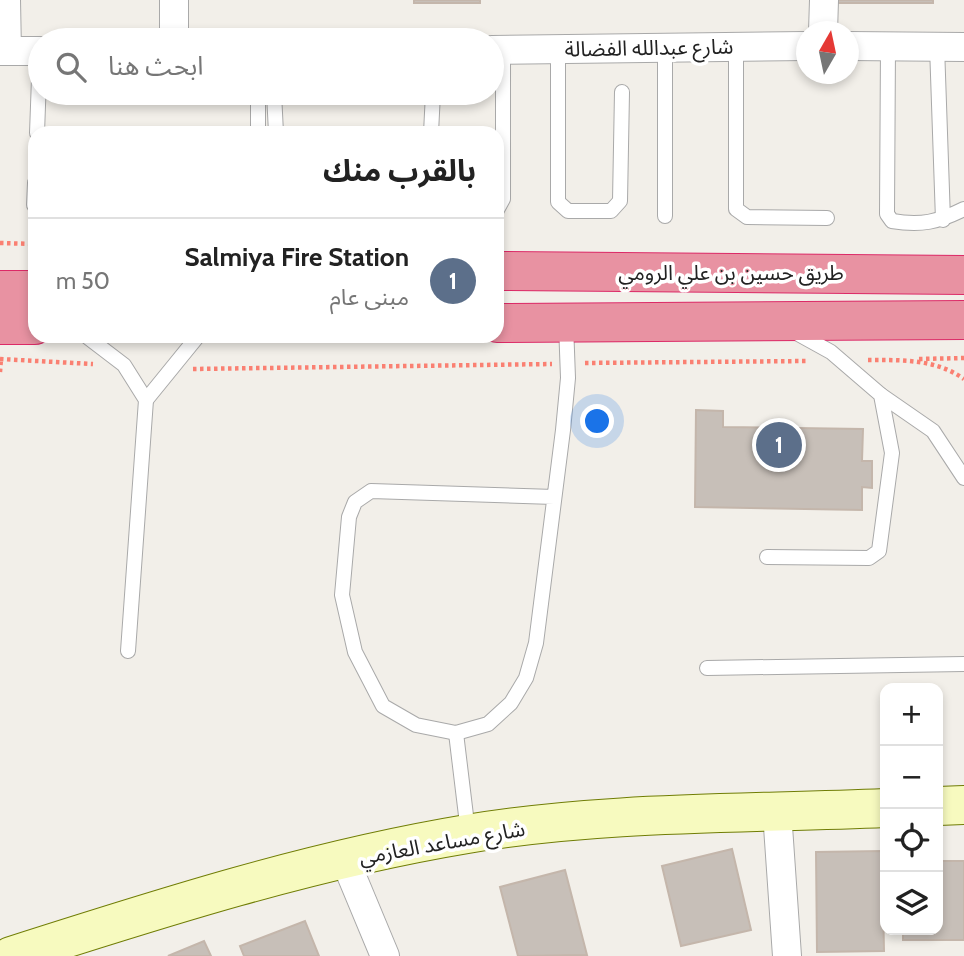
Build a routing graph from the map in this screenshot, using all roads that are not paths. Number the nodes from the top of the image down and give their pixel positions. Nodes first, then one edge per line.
1 (6, 0) edge
2 (174, 0) edge
3 (824, 0) edge
4 (823, 21) edge
5 (174, 28) edge
6 (796, 46) edge
7 (859, 46) edge
8 (888, 46) junction
9 (665, 47) junction
10 (736, 47) junction
11 (950, 47) edge
12 (504, 50) edge
13 (558, 50) junction
14 (3, 51) edge
15 (28, 51) edge
16 (622, 92) dead end
17 (38, 105) edge
18 (258, 105) edge
19 (275, 105) edge
20 (432, 105) edge
21 (499, 105) edge
22 (37, 126) edge
23 (258, 126) edge
24 (276, 126) edge
25 (431, 126) edge
26 (500, 126) edge
27 (964, 209) edge
28 (665, 216) dead end
29 (827, 218) dead end
30 (943, 220) junction
31 (964, 259) edge
32 (0, 268) edge
33 (28, 268) edge
34 (504, 271) edge
35 (687, 273) junction
36 (922, 274) junction
37 (964, 275) edge
38 (0, 290) edge
39 (28, 290) edge
40 (964, 320) edge
41 (773, 321) junction
42 (887, 321) junction
43 (566, 322) junction
44 (688, 322) junction
45 (504, 323) edge
46 (0, 325) edge
47 (28, 325) edge
48 (95, 343) edge
49 (193, 343) edge
50 (964, 346) edge
51 (881, 395) junction
52 (146, 400) junction
53 (964, 478) edge
54 (555, 497) junction
55 (767, 556) dead end
56 (128, 650) dead end
57 (964, 664) edge
58 (707, 668) dead end
59 (456, 733) junction
60 (964, 805) edge
61 (943, 806) edge
62 (880, 808) edge
63 (777, 812) junction
64 (468, 834) junction
65 (345, 860) junction
66 (11, 956) edge
67 (385, 956) edge
68 (787, 956) edge

1 - 14 street
2 - 5 street
3 - 4 street
6 - 10 street, شارع عبدالله الفضالة
7 - 8 street
8 - 11 street
8 - 30 lane
9 - 10 street, شارع عبدالله الفضالة
9 - 13 street, شارع عبدالله الفضالة
9 - 28 lane
10 - 29 lane
11 - 30 lane
12 - 13 street, شارع عبدالله الفضالة
13 - 16 lane
14 - 15 street
17 - 22 lane
18 - 23 lane
19 - 24 lane
20 - 25 lane
21 - 26 lane
27 - 30 lane
31 - 36 highway
32 - 33 highway
34 - 35 highway, طريق حسين بن علي الرومي
35 - 36 highway, طريق حسين بن علي الرومي
35 - 44 highway
36 - 37 highway, طريق حسين بن علي الرومي
38 - 39 highway
40 - 42 highway
41 - 42 highway
41 - 44 highway
41 - 51 lane
42 - 50 highway
43 - 44 highway
43 - 45 highway
43 - 54 lane
46 - 47 highway
48 - 52 lane
49 - 52 lane
51 - 53 lane
51 - 55 lane
52 - 56 lane
54 - 59 lane
54 - 59 lane
57 - 58 lane
59 - 64 lane
60 - 61 street
62 - 63 street, شارع مساعد العازمي
63 - 64 street, شارع مساعد العازمي
63 - 68 street
64 - 65 street, شارع مساعد العازمي
65 - 66 street, شارع مساعد العازمي
65 - 67 street

